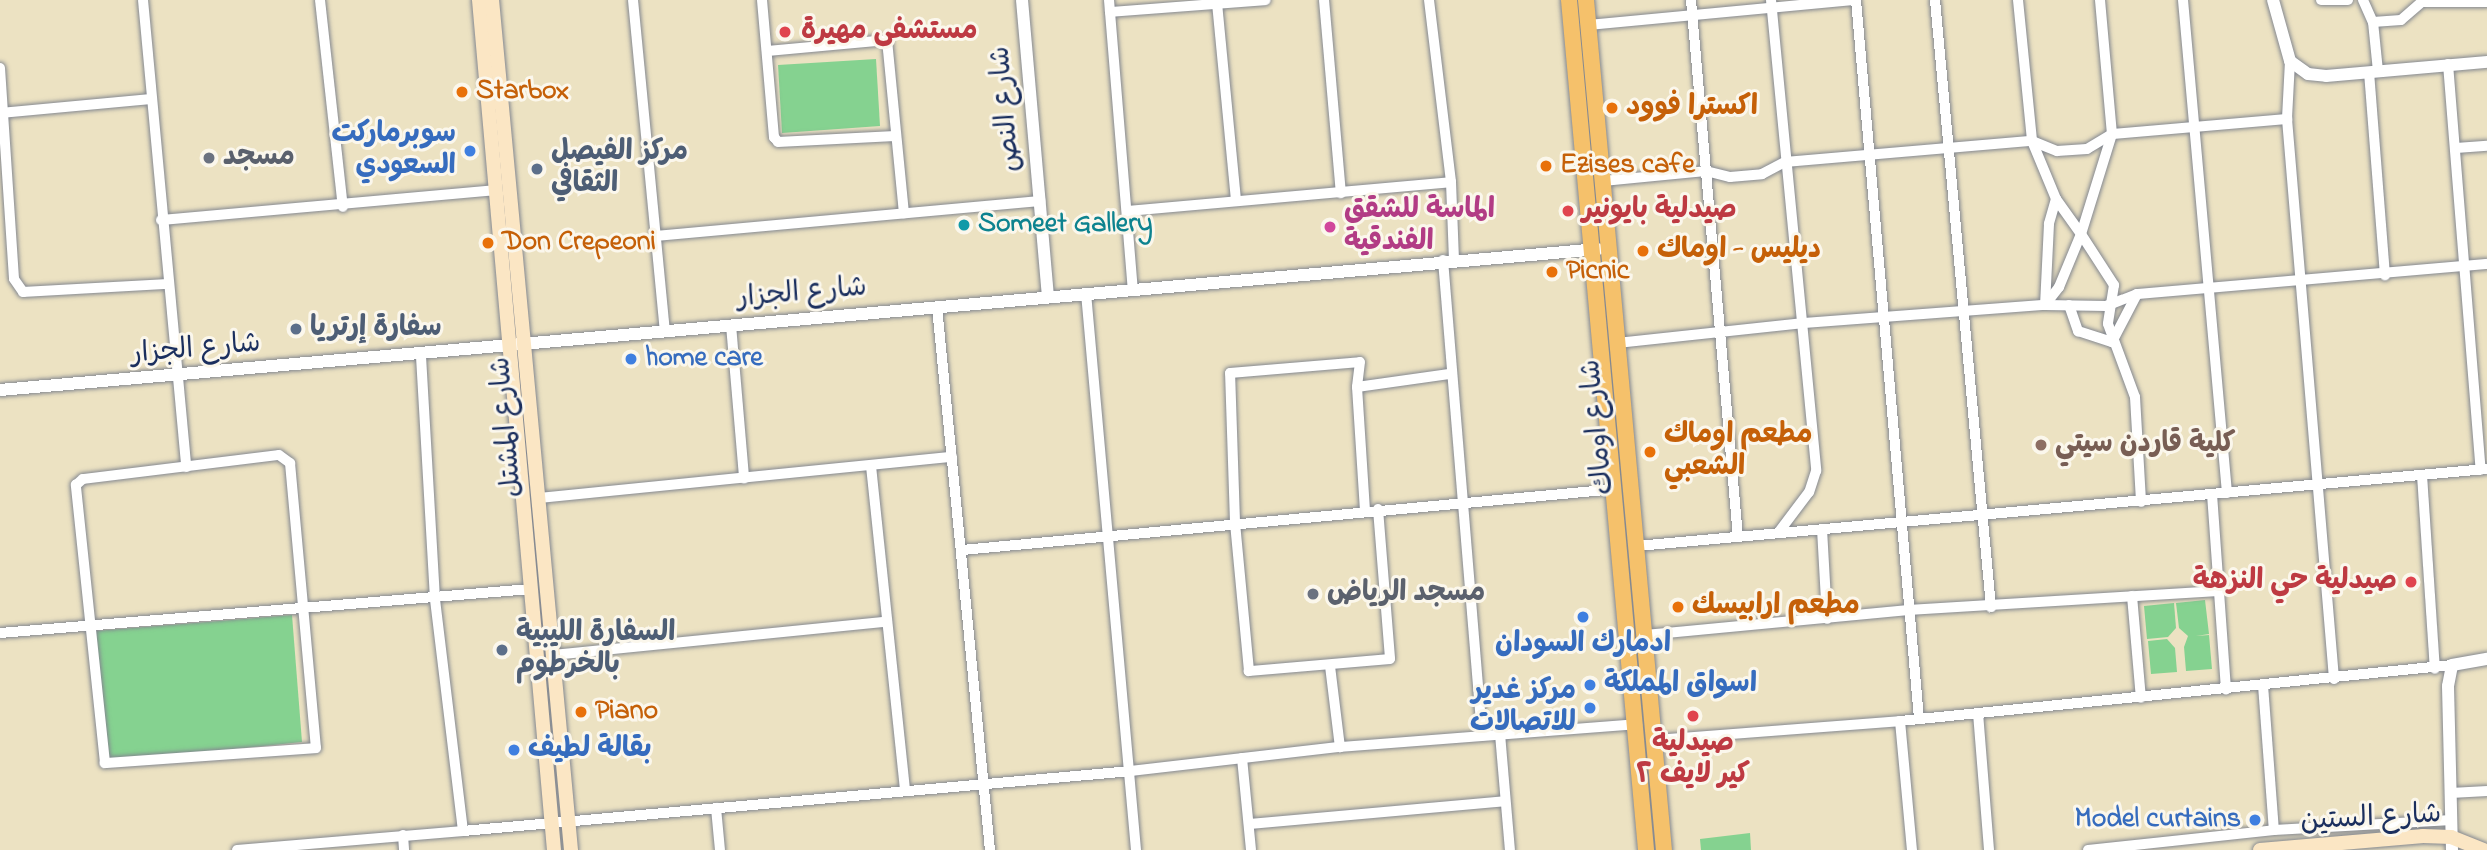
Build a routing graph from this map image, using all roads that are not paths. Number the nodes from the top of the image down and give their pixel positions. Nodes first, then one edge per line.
1 (143, 0) edge
2 (320, 0) edge
3 (479, 0) edge
4 (492, 0) edge
5 (633, 0) edge
6 (762, 0) edge
7 (1022, 0) edge
8 (1109, 0) edge
9 (1266, 0) edge
10 (1324, 0) edge
11 (1429, 0) edge
12 (1569, 0) edge
13 (1586, 0) edge
14 (1691, 0) edge
15 (1853, 0) edge
16 (1935, 0) edge
17 (2018, 0) edge
18 (2100, 0) edge
19 (2183, 0) edge
20 (2273, 0) edge
21 (2321, 0) edge
22 (2348, 0) edge
23 (2363, 0) edge
24 (1244, 1) edge
25 (2422, 1) edge
26 (2487, 2) edge
27 (1217, 3) junction
28 (1771, 3) edge
29 (1110, 12) junction
30 (1692, 15) junction
31 (2373, 22) junction
32 (1588, 25) junction
33 (767, 51) junction
34 (2290, 61) junction
35 (2487, 62) edge
36 (2448, 64) junction
37 (0, 68) edge
38 (2374, 72) junction
39 (150, 99) junction
40 (2, 113) edge
41 (2287, 119) junction
42 (2194, 127) junction
43 (2112, 134) junction
44 (895, 136) junction
45 (2032, 141) junction
46 (2487, 146) edge
47 (1950, 148) junction
48 (2456, 148) junction
49 (1870, 157) junction
50 (1785, 162) junction
51 (1706, 171) junction
52 (1451, 181) junction
53 (1603, 181) junction
54 (495, 190) junction
55 (1341, 192) junction
56 (2056, 199) junction
57 (1236, 200) junction
58 (1040, 201) junction
59 (343, 207) junction
60 (1127, 211) junction
61 (904, 213) junction
62 (161, 220) junction
63 (2081, 234) junction
64 (655, 236) junction
65 (1601, 248) junction
66 (1448, 259) junction
67 (2487, 264) edge
68 (2466, 266) junction
69 (2385, 275) junction
70 (2303, 283) junction
71 (167, 284) junction
72 (1133, 289) junction
73 (2210, 290) junction
74 (1086, 293) junction
75 (2137, 294) junction
76 (1048, 297) junction
77 (2109, 304) junction
78 (2045, 305) junction
79 (2069, 306) junction
80 (937, 307) junction
81 (1964, 313) junction
82 (1884, 318) junction
83 (1804, 323) junction
84 (731, 325) junction
85 (665, 330) junction
86 (1723, 332) junction
87 (2112, 342) junction
88 (517, 344) junction
89 (1617, 344) junction
90 (421, 355) junction
91 (1449, 374) junction
92 (179, 377) junction
93 (1357, 387) junction
94 (0, 390) edge
95 (952, 457) junction
96 (871, 466) junction
97 (186, 467) junction
98 (2484, 470) edge
99 (2422, 475) junction
100 (744, 478) junction
101 (2319, 485) junction
102 (1616, 489) junction
103 (2227, 493) junction
104 (2213, 494) junction
105 (539, 498) junction
106 (1461, 501) junction
107 (2141, 502) junction
108 (1378, 509) junction
109 (1365, 510) junction
110 (1984, 514) junction
111 (1235, 522) junction
112 (1904, 524) junction
113 (1822, 529) junction
114 (1778, 533) junction
115 (1108, 535) junction
116 (1738, 537) junction
117 (1637, 545) junction
118 (962, 550) junction
119 (531, 589) junction
120 (2217, 591) junction
121 (2132, 596) junction
122 (435, 599) junction
123 (1991, 607) junction
124 (304, 608) junction
125 (1909, 610) junction
126 (1827, 619) junction
127 (885, 622) junction
128 (93, 626) junction
129 (0, 633) edge
130 (1645, 635) junction
131 (553, 654) junction
132 (2487, 659) edge
133 (2452, 665) junction
134 (1330, 666) junction
135 (2435, 669) junction
136 (2334, 678) junction
137 (2263, 685) junction
138 (2226, 689) junction
139 (2141, 698) junction
140 (1978, 713) junction
141 (1919, 719) junction
142 (1900, 721) junction
143 (1637, 724) junction
144 (1500, 734) junction
145 (1482, 735) junction
146 (1654, 740) junction
147 (1340, 747) junction
148 (1242, 758) junction
149 (1131, 771) junction
150 (986, 782) junction
151 (905, 790) junction
152 (2487, 790) edge
153 (2451, 793) junction
154 (1505, 801) junction
155 (716, 808) junction
156 (568, 820) junction
157 (2452, 820) junction
158 (552, 822) junction
159 (1249, 824) junction
160 (2274, 830) junction
161 (463, 831) junction
162 (402, 835) junction
163 (2452, 844) edge
164 (1645, 848) edge
165 (237, 850) edge
166 (404, 850) edge
167 (554, 850) edge
168 (571, 850) edge
169 (720, 850) edge
170 (990, 850) edge
171 (1136, 850) edge
172 (1251, 850) edge
173 (1510, 850) edge
174 (1664, 850) edge
175 (1912, 850) edge
176 (1989, 850) edge
177 (2088, 850) edge
178 (2260, 850) edge
179 (2483, 850) edge

1 - 39 street
2 - 59 street
3 - 54 main road, شارع المشتل
4 - 88 main road, شارع المشتل
5 - 64 street
6 - 33 street
7 - 58 street, شارع النص
8 - 29 street
9 - 24 street
10 - 55 street
11 - 52 street
12 - 65 main road, شارع اوماك
13 - 32 main road, شارع اوماك
14 - 30 street
15 - 28 street
15 - 49 street
16 - 47 street
17 - 45 street
18 - 43 street
19 - 42 street
20 - 34 street
21 - 22 street
23 - 31 street
24 - 27 street
25 - 26 street
25 - 31 street
27 - 29 street
27 - 57 street
28 - 30 street
28 - 50 street
29 - 60 street
30 - 32 street
30 - 51 street
31 - 38 street
32 - 53 main road, شارع اوماك
33 - 44 street
33 - 44 street
34 - 38 street
34 - 41 street
35 - 36 street
36 - 38 street
36 - 48 street
37 - 40 street
38 - 69 street
39 - 40 street
39 - 62 street
40 - 71 street
41 - 42 street
41 - 70 street
42 - 43 street
42 - 73 street
43 - 45 street
43 - 63 street
44 - 61 street
45 - 47 street
45 - 56 street
46 - 48 street
47 - 49 street
47 - 81 street
48 - 68 street
49 - 50 street
49 - 82 street
50 - 51 street
50 - 83 street
51 - 53 street
51 - 86 street
52 - 55 street
52 - 66 street
53 - 65 main road, شارع اوماك
54 - 59 street
54 - 88 main road, شارع المشتل
55 - 57 street
56 - 63 street
56 - 78 street
57 - 60 street
58 - 61 street
58 - 76 street, شارع النص
59 - 62 street
60 - 72 street
61 - 64 street
62 - 71 street
63 - 77 street
63 - 78 street
64 - 85 street
65 - 66 street, شارع الجزار
65 - 89 main road, شارع اوماك
65 - 102 main road, شارع اوماك
66 - 72 street, شارع الجزار
66 - 91 street
67 - 68 street
68 - 69 street
68 - 98 street
69 - 70 street
70 - 73 street
70 - 101 street
71 - 92 street
72 - 74 street, شارع الجزار
73 - 75 street
73 - 103 street
74 - 76 street, شارع الجزار
74 - 115 street
75 - 77 street
75 - 87 street
76 - 80 street, شارع الجزار
77 - 79 street
77 - 87 street
78 - 79 street
78 - 81 street
79 - 87 street
80 - 84 street, شارع الجزار
80 - 95 street
81 - 82 street
81 - 110 street
82 - 83 street
82 - 112 street
83 - 86 street
83 - 114 street
84 - 85 street, شارع الجزار
84 - 100 street
85 - 88 street, شارع الجزار
86 - 89 street
86 - 116 street
87 - 107 street
88 - 90 street, شارع الجزار
88 - 105 main road, شارع المشتل
88 - 119 main road, شارع المشتل
89 - 117 main road, شارع اوماك
90 - 92 street, شارع الجزار
90 - 122 street
91 - 93 street
91 - 106 street
92 - 94 street, شارع الجزار
92 - 97 street
93 - 109 street
93 - 111 street
95 - 96 street
95 - 118 street
96 - 100 street
96 - 127 street
97 - 124 street
97 - 128 street
98 - 99 street
99 - 101 street
99 - 135 street
100 - 105 street
101 - 103 street
101 - 136 street
102 - 106 street
102 - 143 main road, شارع اوماك
103 - 104 street
104 - 107 street
104 - 120 street
105 - 131 main road, شارع المشتل
106 - 108 street
106 - 145 street
107 - 110 street
108 - 109 street
108 - 134 street
109 - 111 street
110 - 112 street
110 - 123 street
111 - 115 street
111 - 134 street
112 - 113 street
112 - 125 street
113 - 114 street
113 - 126 street
114 - 116 street
115 - 118 street
115 - 149 street
116 - 117 street
117 - 130 main road, شارع اوماك
118 - 150 street
119 - 122 street
119 - 158 main road, شارع المشتل
120 - 121 street
120 - 138 street
121 - 123 street
121 - 139 street
122 - 124 street
122 - 161 street
123 - 125 street
124 - 128 street
124 - 128 street
125 - 126 street
125 - 141 street
126 - 130 street
127 - 131 street
127 - 151 street
128 - 129 street
130 - 146 main road, شارع اوماك
131 - 156 main road, شارع المشتل
132 - 133 street
133 - 135 street
133 - 153 street
134 - 147 street
135 - 136 street
136 - 137 street
137 - 138 street
137 - 160 street
138 - 139 street
139 - 140 street
140 - 141 street
140 - 176 street
141 - 142 street
142 - 146 street
142 - 175 street
143 - 144 street
143 - 164 main road, شارع اوماك
144 - 145 street
144 - 154 street
145 - 147 street
146 - 174 main road, شارع اوماك
147 - 148 street
148 - 149 street
148 - 159 street
149 - 150 street
149 - 171 street
150 - 151 street
150 - 170 street
151 - 155 street
152 - 153 street
153 - 157 street
154 - 159 street
154 - 173 street
155 - 156 street
155 - 169 street
156 - 158 street
156 - 168 main road, شارع المشتل
157 - 160 street
157 - 163 street
158 - 161 street
158 - 167 main road, شارع المشتل
159 - 172 street
160 - 177 street
161 - 162 street
162 - 165 street
162 - 166 street
163 - 178 main road, شارع الستين
163 - 179 main road, شارع الستين

